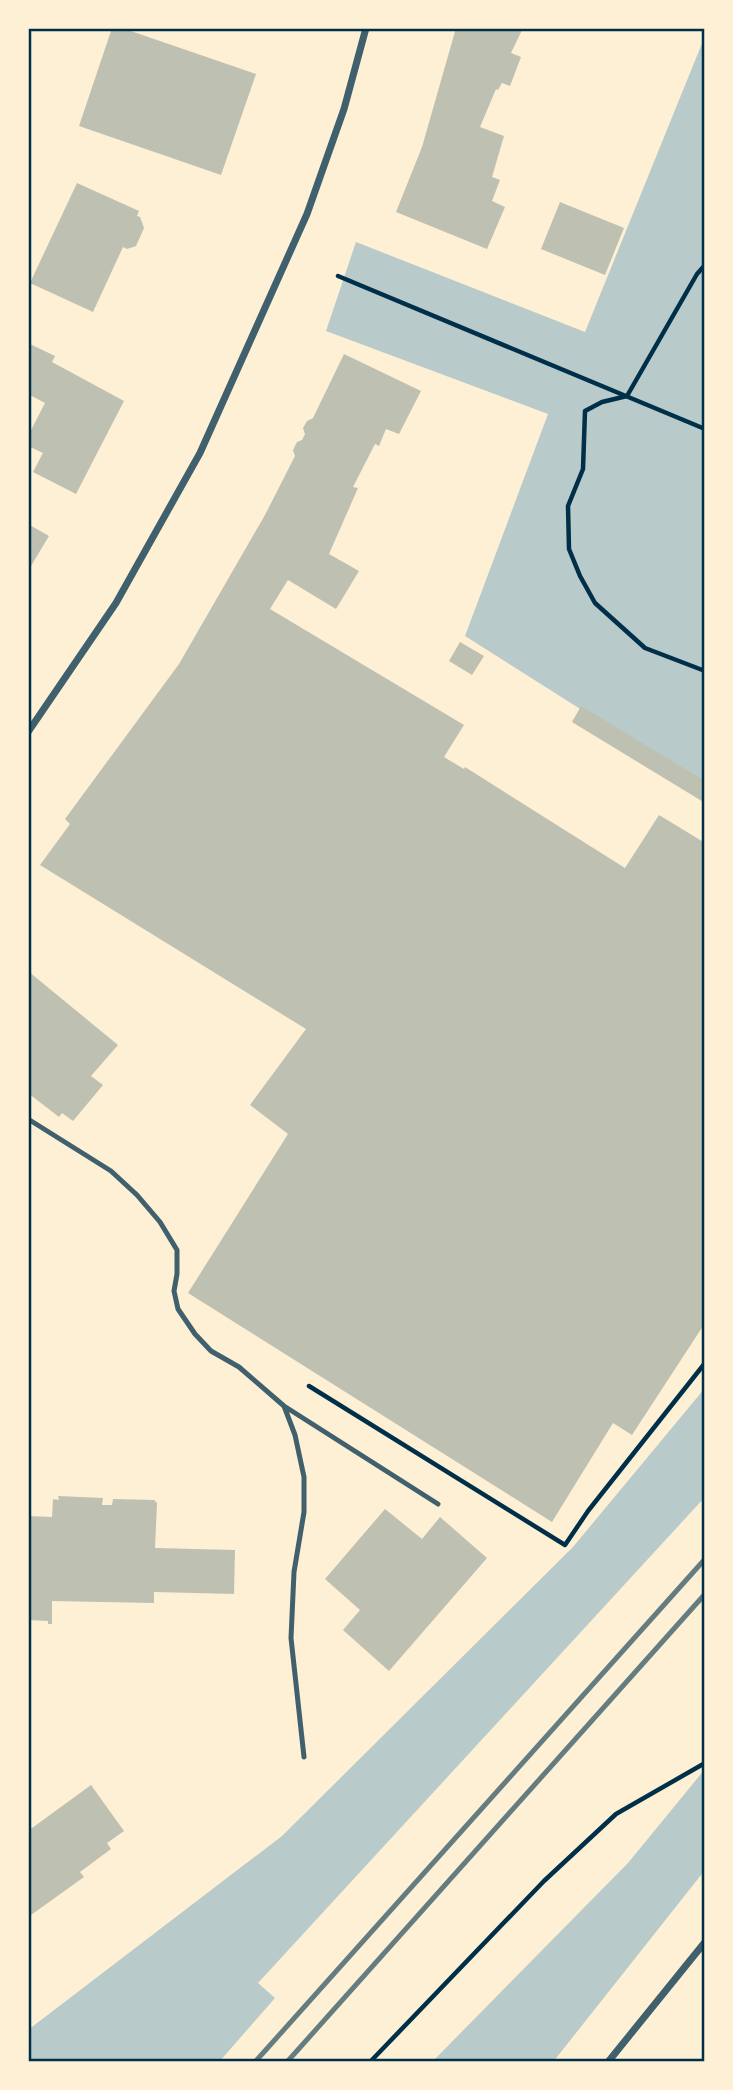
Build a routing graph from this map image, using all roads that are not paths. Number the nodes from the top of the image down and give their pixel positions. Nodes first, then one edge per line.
1 (366, 28) edge
2 (28, 732) edge
3 (28, 1119) edge
4 (284, 1406) junction
5 (438, 1504) dead end
6 (304, 1757) dead end
7 (705, 1942) edge
8 (608, 2062) edge

1 - 2 street
3 - 4 lane
4 - 5 lane
4 - 6 lane
7 - 8 street

